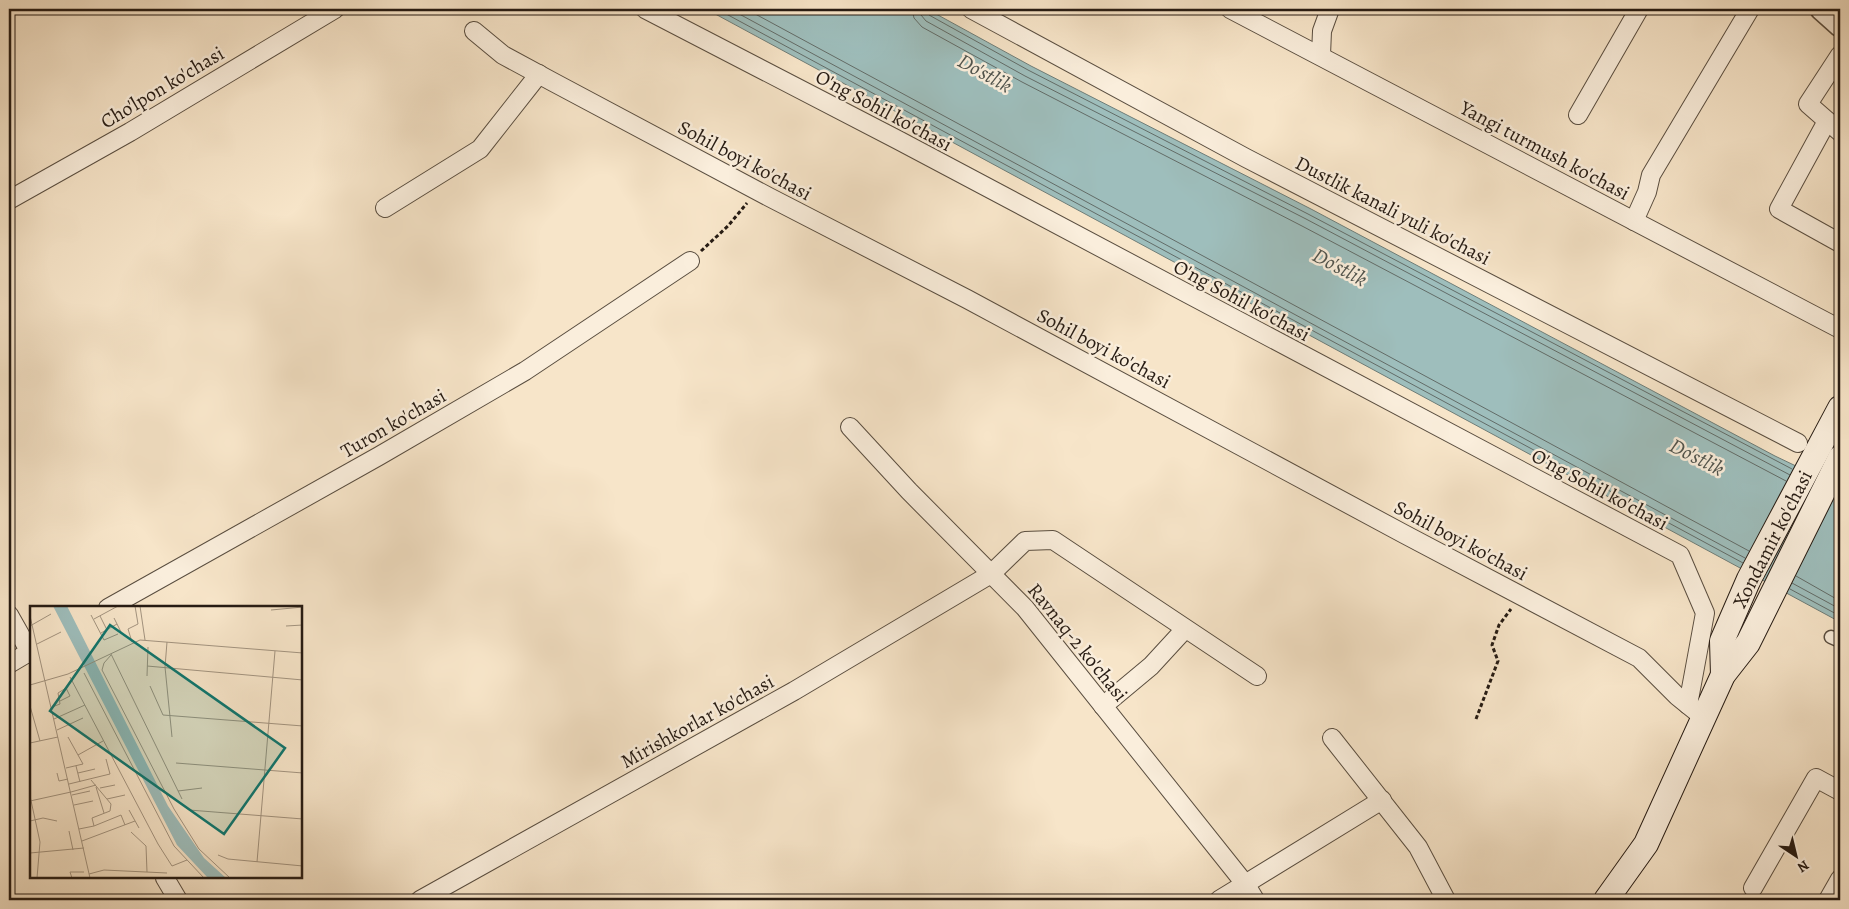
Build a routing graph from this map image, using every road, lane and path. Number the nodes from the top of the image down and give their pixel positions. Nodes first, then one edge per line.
1 (335, 9) edge
2 (645, 9) edge
3 (971, 9) edge
4 (1230, 9) edge
5 (1330, 9) edge
6 (1639, 9) edge
7 (1750, 9) edge
8 (1821, 9) edge
9 (1840, 26) edge
10 (474, 31) dead end
11 (1321, 55) junction
12 (1840, 55) edge
13 (539, 74) junction
14 (1578, 115) dead end
15 (1834, 126) edge
16 (756, 190) junction
17 (9, 200) edge
18 (386, 208) dead end
19 (1634, 221) junction
20 (1840, 243) edge
21 (690, 261) joint
22 (1840, 329) edge
23 (1840, 408) edge
24 (850, 427) dead end
25 (1798, 443) dead end
26 (1835, 467) edge
27 (991, 574) junction
28 (1519, 596) junction
29 (112, 606) edge
30 (9, 615) edge
31 (1185, 629) junction
32 (30, 650) edge
33 (30, 653) edge
34 (9, 664) edge
35 (1722, 675) junction
36 (1257, 676) dead end
37 (1103, 706) junction
38 (1696, 711) junction
39 (1476, 719) dead end
40 (1332, 738) dead end
41 (1840, 791) edge
42 (1382, 800) junction
43 (166, 879) edge
44 (1840, 879) edge
45 (1246, 885) junction
46 (1753, 888) dead end
47 (178, 900) edge
48 (420, 900) edge
49 (1220, 900) edge
50 (1255, 900) edge
51 (1446, 900) edge
52 (1607, 900) edge
53 (1828, 900) edge

1 - 17 street, Cho'lpon ko'chasi
2 - 38 street, O'ng Sohil ko'chasi
3 - 25 street, Dustlik kanali yuli ko'chasi
4 - 11 street, Yangi turmush ko'chasi
5 - 11 street
6 - 14 street
7 - 19 street
8 - 9 street
10 - 13 street, Sohil boyi ko'chasi
11 - 19 street, Yangi turmush ko'chasi
12 - 15 street
13 - 16 street, Sohil boyi ko'chasi
13 - 18 street
15 - 20 street
16 - 21 path
16 - 28 street, Sohil boyi ko'chasi
19 - 22 street, Yangi turmush ko'chasi
21 - 29 street, Turon ko'chasi
23 - 35 main road, Xondamir ko'chasi
24 - 27 street, Ravnaq-2 ko'chasi
26 - 35 main road, Xondamir ko'chasi
27 - 31 street, Mirishkorlar ko'chasi
27 - 37 street, Ravnaq-2 ko'chasi
27 - 48 street, Mirishkorlar ko'chasi
28 - 38 street, Sohil boyi ko'chasi
28 - 39 path
30 - 32 street
31 - 36 street, Mirishkorlar ko'chasi
31 - 37 street
33 - 34 street
35 - 38 main road, Xondamir ko'chasi
37 - 45 street, Ravnaq-2 ko'chasi
38 - 52 main road, Xondamir ko'chasi
40 - 42 street
41 - 46 street
42 - 45 street
42 - 51 street
43 - 47 street
44 - 53 street
45 - 49 street
45 - 50 street, Ravnaq-2 ko'chasi

